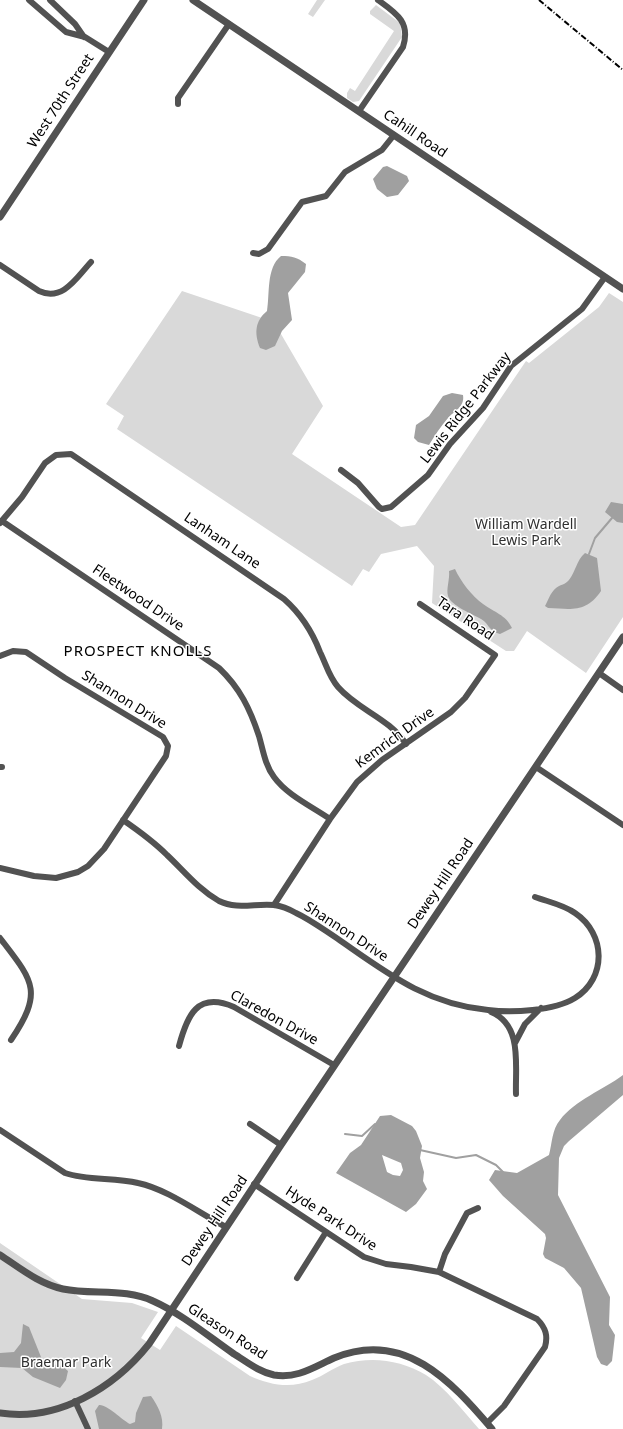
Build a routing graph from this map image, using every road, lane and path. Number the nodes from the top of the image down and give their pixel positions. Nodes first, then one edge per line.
1 (29, 0) edge
2 (50, 0) edge
3 (144, 0) edge
4 (193, 0) edge
5 (378, 0) edge
6 (229, 24) junction
7 (84, 37) junction
8 (109, 52) junction
9 (178, 104) dead end
10 (359, 111) junction
11 (394, 135) junction
12 (0, 217) edge
13 (253, 253) dead end
14 (90, 262) dead end
15 (0, 265) edge
16 (605, 277) junction
17 (623, 289) edge
18 (342, 470) dead end
19 (1, 522) edge
20 (420, 604) dead end
21 (623, 637) edge
22 (496, 654) joint
23 (0, 656) edge
24 (599, 673) junction
25 (623, 690) edge
26 (406, 744) junction
27 (536, 766) junction
28 (330, 819) junction
29 (123, 820) junction
30 (623, 825) edge
31 (0, 868) edge
32 (535, 897) dead end
33 (274, 905) junction
34 (0, 938) edge
35 (393, 978) junction
36 (541, 1008) junction
37 (488, 1010) junction
38 (11, 1040) dead end
39 (515, 1043) junction
40 (179, 1046) dead end
41 (334, 1065) junction
42 (516, 1094) dead end
43 (250, 1124) dead end
44 (0, 1130) edge
45 (280, 1145) junction
46 (254, 1184) junction
47 (478, 1208) dead end
48 (226, 1227) junction
49 (326, 1232) junction
50 (0, 1255) edge
51 (439, 1272) junction
52 (297, 1278) dead end
53 (170, 1311) junction
54 (75, 1401) junction
55 (0, 1413) edge
56 (489, 1426) edge
57 (88, 1429) edge

1 - 7 street
2 - 7 street
3 - 8 street, West 70th Street
4 - 6 street, Cahill Road
5 - 10 street
6 - 9 street
6 - 10 street, Cahill Road
7 - 8 street
8 - 12 street, West 70th Street
10 - 11 street, Cahill Road
11 - 13 street
11 - 16 street, Cahill Road
14 - 15 street
16 - 17 street, Cahill Road
16 - 18 street, Lewis Ridge Parkway
19 - 26 street, Lanham Lane
19 - 28 street, Fleetwood Drive
20 - 22 street, Tara Road
21 - 24 street, Dewey Hill Road
22 - 26 street, Kemrich Drive
23 - 29 street, Shannon Drive
24 - 25 street
24 - 27 street, Dewey Hill Road
26 - 28 street, Kemrich Drive
27 - 30 street
27 - 35 street, Dewey Hill Road
28 - 33 street, Kemrich Drive
29 - 31 street
29 - 33 street, Shannon Drive
32 - 36 street, Shannon Drive
33 - 35 street, Shannon Drive
34 - 38 street
35 - 37 street, Shannon Drive
35 - 41 street, Dewey Hill Road
36 - 37 street, Shannon Drive
36 - 39 street
37 - 39 street
39 - 42 street
40 - 41 street, Claredon Drive
41 - 45 street, Dewey Hill Road
43 - 45 street
44 - 48 street
45 - 46 street, Dewey Hill Road
46 - 48 street, Dewey Hill Road
46 - 49 street, Hyde Park Drive
47 - 51 street
48 - 53 street, Dewey Hill Road
49 - 51 street, Hyde Park Drive
49 - 52 street
50 - 53 street, Gleason Road
51 - 56 street, Hyde Park Drive
53 - 54 street, Dewey Hill Road
53 - 56 street, Gleason Road
54 - 55 street, Dewey Hill Road
54 - 57 street

